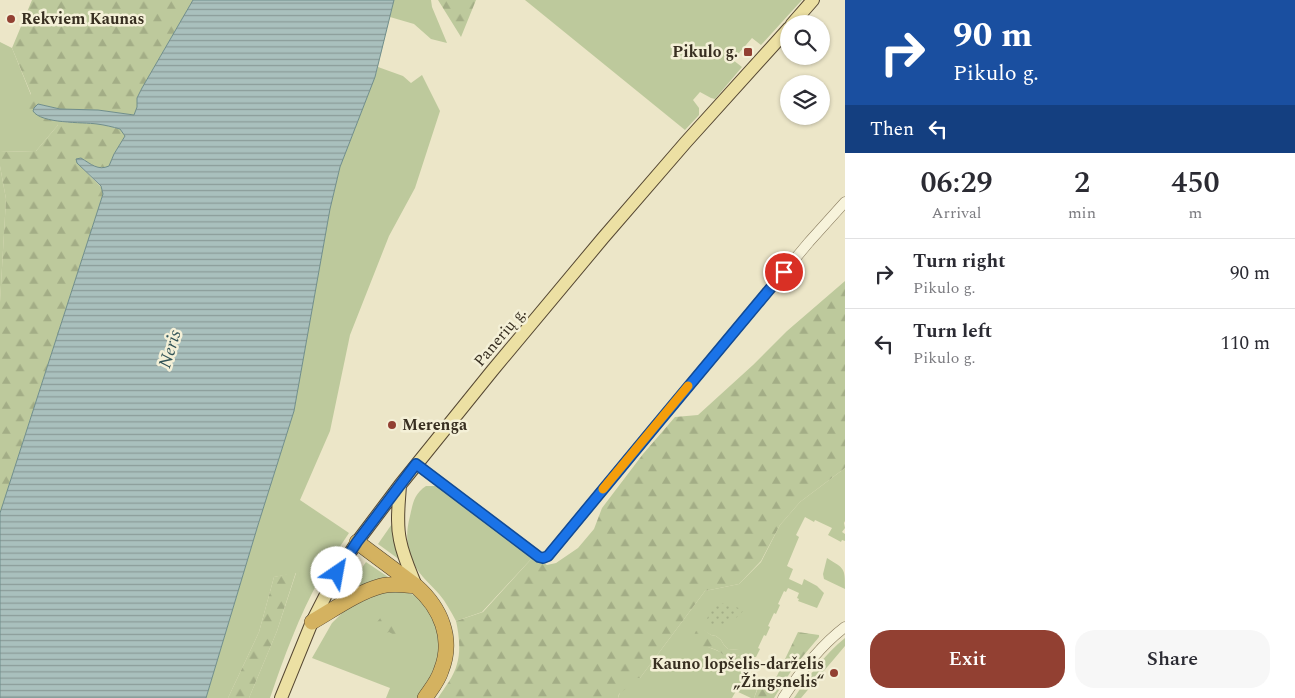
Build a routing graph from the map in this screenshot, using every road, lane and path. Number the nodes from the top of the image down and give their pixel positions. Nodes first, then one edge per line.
1 (813, 0) edge
2 (800, 15) edge
3 (780, 38) edge
4 (845, 202) edge
5 (416, 464) junction
6 (400, 484) junction
7 (357, 542) junction
8 (416, 586) junction
9 (312, 622) junction
10 (845, 627) edge
11 (281, 698) edge
12 (425, 698) edge
13 (783, 698) edge

1 - 2 main road
3 - 5 main road, Panerių g.
4 - 5 street
5 - 6 main road, Panerių g.
6 - 7 main road, Panerių g.
6 - 8 main road
7 - 8 highway
7 - 9 main road, Panerių g.
8 - 9 highway
8 - 12 highway
9 - 11 main road, Panerių g.
10 - 13 street

